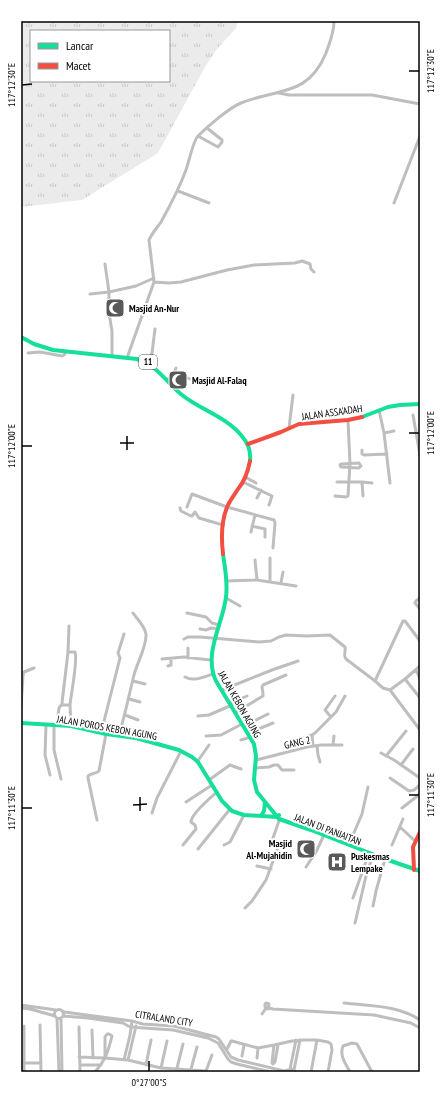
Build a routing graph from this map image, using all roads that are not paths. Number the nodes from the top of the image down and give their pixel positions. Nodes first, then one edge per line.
1 (334, 21) edge
2 (279, 93) junction
3 (420, 104) edge
4 (207, 128) junction
5 (198, 136) junction
6 (420, 136) edge
7 (178, 191) junction
8 (209, 202) dead end
9 (394, 203) dead end
10 (105, 264) dead end
11 (314, 272) dead end
12 (154, 280) junction
13 (109, 292) junction
14 (90, 294) dead end
15 (154, 330) dead end
16 (21, 337) edge
17 (66, 352) junction
18 (28, 353) dead end
19 (112, 357) junction
20 (127, 358) junction
21 (149, 363) junction
22 (176, 368) dead end
23 (174, 374) junction
24 (190, 379) dead end
25 (167, 380) junction
26 (293, 395) dead end
27 (420, 404) edge
28 (379, 410) junction
29 (413, 415) dead end
30 (348, 420) junction
31 (420, 420) edge
32 (414, 421) junction
33 (290, 428) junction
34 (394, 431) dead end
35 (384, 433) junction
36 (418, 434) edge
37 (248, 444) junction
38 (419, 449) edge
39 (362, 450) dead end
40 (387, 454) junction
41 (420, 455) edge
42 (245, 477) junction
43 (243, 482) junction
44 (337, 482) dead end
45 (349, 482) junction
46 (362, 482) junction
47 (256, 483) dead end
48 (372, 483) dead end
49 (390, 483) dead end
50 (261, 490) junction
51 (335, 496) dead end
52 (363, 496) dead end
53 (257, 498) dead end
54 (269, 505) dead end
55 (187, 507) dead end
56 (227, 507) junction
57 (180, 508) dead end
58 (255, 515) junction
59 (223, 525) junction
60 (252, 526) junction
61 (251, 532) dead end
62 (265, 537) dead end
63 (273, 548) dead end
64 (270, 558) dead end
65 (255, 560) dead end
66 (283, 572) dead end
67 (257, 580) junction
68 (225, 581) junction
69 (270, 582) junction
70 (281, 584) junction
71 (296, 586) dead end
72 (226, 598) junction
73 (420, 598) edge
74 (240, 606) dead end
75 (420, 609) edge
76 (133, 613) dead end
77 (186, 613) dead end
78 (69, 626) dead end
79 (219, 627) junction
80 (200, 629) dead end
81 (124, 634) dead end
82 (216, 638) junction
83 (184, 639) dead end
84 (420, 641) edge
85 (188, 648) dead end
86 (68, 652) junction
87 (188, 658) junction
88 (162, 659) dead end
89 (171, 659) junction
90 (210, 660) junction
91 (298, 661) dead end
92 (168, 666) dead end
93 (420, 666) edge
94 (34, 668) dead end
95 (416, 670) junction
96 (213, 674) junction
97 (286, 675) dead end
98 (185, 677) dead end
99 (405, 679) junction
100 (420, 680) edge
101 (133, 681) junction
102 (375, 681) junction
103 (145, 684) dead end
104 (222, 690) junction
105 (390, 690) junction
106 (247, 696) dead end
107 (335, 696) dead end
108 (346, 696) dead end
109 (420, 698) edge
110 (129, 699) junction
111 (140, 702) dead end
112 (62, 704) junction
113 (231, 704) junction
114 (70, 705) junction
115 (21, 708) edge
116 (236, 712) junction
117 (268, 714) dead end
118 (125, 715) junction
119 (198, 716) dead end
120 (331, 717) junction
121 (138, 720) dead end
122 (21, 723) edge
123 (273, 723) dead end
124 (46, 725) junction
125 (54, 725) junction
126 (243, 725) junction
127 (70, 726) junction
128 (420, 730) edge
129 (406, 731) dead end
130 (101, 733) junction
131 (106, 734) junction
132 (119, 735) junction
133 (250, 735) junction
134 (312, 735) junction
135 (206, 736) dead end
136 (334, 736) dead end
137 (241, 740) dead end
138 (292, 742) dead end
139 (209, 745) dead end
140 (333, 745) junction
141 (342, 745) dead end
142 (313, 746) junction
143 (317, 746) junction
144 (413, 749) dead end
145 (181, 751) junction
146 (381, 753) dead end
147 (386, 756) junction
148 (256, 760) junction
149 (197, 762) junction
150 (320, 762) dead end
151 (401, 765) junction
152 (255, 768) junction
153 (241, 769) dead end
154 (294, 770) dead end
155 (50, 775) dead end
156 (390, 778) dead end
157 (420, 778) edge
158 (61, 779) dead end
159 (209, 780) junction
160 (212, 785) junction
161 (420, 785) edge
162 (368, 787) dead end
163 (216, 792) junction
164 (420, 794) edge
165 (186, 802) dead end
166 (265, 802) junction
167 (402, 808) dead end
168 (230, 809) junction
169 (152, 813) dead end
170 (244, 815) junction
171 (261, 816) junction
172 (278, 816) junction
173 (403, 819) dead end
174 (97, 820) dead end
175 (400, 827) junction
176 (420, 832) edge
177 (324, 835) junction
178 (415, 841) junction
179 (350, 842) junction
180 (183, 845) dead end
181 (224, 845) dead end
182 (392, 845) dead end
183 (198, 849) dead end
184 (364, 849) junction
185 (371, 854) junction
186 (385, 859) junction
187 (257, 866) dead end
188 (306, 867) dead end
189 (414, 868) junction
190 (420, 868) edge
191 (271, 869) junction
192 (420, 871) edge
193 (353, 898) dead end
194 (373, 906) dead end
195 (245, 908) dead end
196 (355, 923) dead end
197 (344, 1004) dead end
198 (370, 1006) junction
199 (21, 1007) edge
200 (375, 1007) junction
201 (56, 1010) junction
202 (262, 1014) dead end
203 (370, 1014) junction
204 (374, 1015) junction
205 (60, 1016) junction
206 (420, 1020) edge
207 (132, 1021) junction
208 (136, 1022) junction
209 (40, 1025) dead end
210 (24, 1026) dead end
211 (79, 1027) dead end
212 (130, 1027) junction
213 (136, 1027) junction
214 (420, 1028) edge
215 (92, 1030) dead end
216 (208, 1037) junction
217 (151, 1040) dead end
218 (298, 1040) junction
219 (317, 1040) junction
220 (167, 1041) dead end
221 (183, 1044) dead end
222 (244, 1045) junction
223 (276, 1045) junction
224 (197, 1047) dead end
225 (258, 1048) junction
226 (227, 1049) junction
227 (212, 1054) dead end
228 (242, 1056) dead end
229 (79, 1057) junction
230 (93, 1058) junction
231 (105, 1058) junction
232 (257, 1058) dead end
233 (126, 1060) junction
234 (22, 1063) edge
235 (41, 1063) junction
236 (80, 1065) junction
237 (92, 1065) junction
238 (100, 1065) junction
239 (146, 1065) junction
240 (161, 1068) junction
241 (177, 1068) junction
242 (191, 1069) junction
243 (291, 1071) edge
244 (24, 1072) edge
245 (41, 1072) edge
246 (59, 1072) edge
247 (62, 1072) edge
248 (80, 1072) edge
249 (94, 1072) edge
250 (271, 1072) edge
251 (311, 1072) edge
252 (328, 1072) edge
253 (350, 1072) edge
254 (372, 1072) edge

1 - 2 street
2 - 3 street
2 - 4 street
4 - 5 street
4 - 5 street
5 - 7 street
6 - 9 street
7 - 8 street
7 - 12 street
10 - 13 street
11 - 12 street
12 - 13 street
12 - 20 street
13 - 14 street
13 - 19 street
15 - 21 street
16 - 17 main road, 11
17 - 18 street
17 - 19 main road, 11
19 - 20 main road, 11
20 - 21 main road, 11
21 - 25 main road, 11
22 - 23 street
23 - 24 street
23 - 25 street
25 - 37 main road, 11
26 - 33 street
27 - 28 main road, JALAN ASSA'ADAH
28 - 30 main road, JALAN ASSA'ADAH
28 - 35 street
29 - 32 street
30 - 33 main road, JALAN ASSA'ADAH
30 - 45 street
31 - 32 street
32 - 36 street
33 - 37 main road, JALAN ASSA'ADAH
34 - 35 street
35 - 40 street
36 - 38 street
37 - 42 main road, JALAN KEBON AGUNG
38 - 41 street
39 - 40 street
40 - 49 street
42 - 43 main road, JALAN KEBON AGUNG
42 - 47 street
43 - 50 street
43 - 56 main road, JALAN KEBON AGUNG
44 - 45 street
45 - 46 street
45 - 51 street
46 - 48 street
46 - 52 street
50 - 53 street
50 - 54 street
55 - 56 street
56 - 58 street
56 - 59 main road, JALAN KEBON AGUNG
57 - 59 street
58 - 60 street
58 - 63 street
59 - 68 main road, JALAN KEBON AGUNG
60 - 61 street
60 - 62 street
64 - 69 street
65 - 67 street
66 - 70 street
67 - 68 street
67 - 69 street
68 - 72 main road, JALAN KEBON AGUNG
69 - 70 street
70 - 71 street
72 - 74 street
72 - 79 main road, JALAN KEBON AGUNG
73 - 75 street
76 - 101 street
77 - 79 street
78 - 86 street
79 - 80 street
79 - 82 main road, JALAN KEBON AGUNG
81 - 130 street
82 - 83 street
82 - 90 main road, JALAN KEBON AGUNG
82 - 102 street
84 - 102 street
85 - 87 street
86 - 112 street
86 - 114 street
87 - 89 street
87 - 90 street
88 - 89 street
89 - 92 street
90 - 96 main road, JALAN KEBON AGUNG
91 - 104 street
93 - 95 street
94 - 115 street
95 - 99 street
95 - 100 street
96 - 98 street
96 - 104 main road, JALAN KEBON AGUNG
97 - 116 street
99 - 105 street
99 - 109 street
101 - 103 street
101 - 110 street
102 - 105 street
104 - 113 main road, JALAN KEBON AGUNG
105 - 128 street
106 - 113 street
107 - 120 street
108 - 120 street
110 - 111 street
110 - 118 street
112 - 114 street
112 - 125 street
113 - 116 main road, JALAN KEBON AGUNG
113 - 119 street
114 - 127 street
116 - 126 main road, JALAN KEBON AGUNG
117 - 126 street
118 - 121 street
118 - 132 street
120 - 134 street
122 - 124 main road, JALAN POROS KEBON AGUNG
123 - 133 street
124 - 125 main road, JALAN POROS KEBON AGUNG
124 - 155 street
125 - 127 main road, JALAN POROS KEBON AGUNG
125 - 158 street
126 - 133 main road, JALAN KEBON AGUNG
126 - 135 street
127 - 130 main road, JALAN POROS KEBON AGUNG
129 - 147 street
130 - 131 main road, JALAN POROS KEBON AGUNG
131 - 132 main road, JALAN POROS KEBON AGUNG
131 - 174 street
132 - 145 main road, JALAN POROS KEBON AGUNG
133 - 137 street
133 - 148 main road, JALAN KEBON AGUNG
134 - 138 street
134 - 142 street
136 - 140 street
139 - 149 street
140 - 141 street, GANG 2
140 - 143 street, GANG 2
142 - 143 street, GANG 2
142 - 148 street, GANG 2
143 - 150 street
144 - 151 street
145 - 149 main road, JALAN POROS KEBON AGUNG
145 - 169 street
146 - 147 street
147 - 151 street
148 - 152 main road, JALAN KEBON AGUNG
149 - 159 main road, JALAN POROS KEBON AGUNG
151 - 157 street
152 - 154 street
152 - 166 main road, JALAN KEBON AGUNG
153 - 159 street
156 - 161 street
159 - 160 main road, JALAN POROS KEBON AGUNG
160 - 163 main road, JALAN POROS KEBON AGUNG
160 - 165 street
162 - 179 street
163 - 168 main road, JALAN POROS KEBON AGUNG
163 - 180 street
164 - 167 street
166 - 171 main road
166 - 172 main road, JALAN KEBON AGUNG
168 - 170 main road, JALAN POROS KEBON AGUNG
168 - 183 street
170 - 171 main road, JALAN POROS KEBON AGUNG
170 - 181 street
171 - 172 main road, JALAN POROS KEBON AGUNG
172 - 177 main road, JALAN DI PANJAITAN
172 - 179 main road
172 - 191 street
173 - 175 street
175 - 178 street
175 - 182 street
176 - 178 main road
177 - 184 main road, JALAN DI PANJAITAN
177 - 188 street
178 - 189 main road
179 - 184 main road
184 - 185 main road, JALAN DI PANJAITAN
184 - 189 main road
185 - 186 main road, JALAN DI PANJAITAN
185 - 193 street
185 - 196 street
186 - 189 main road, JALAN DI PANJAITAN
186 - 194 street
187 - 191 street
189 - 190 main road
189 - 192 main road, JALAN DI PANJAITAN
191 - 195 street
197 - 198 street
198 - 200 street
198 - 203 street
199 - 201 street, CITRALAND CITY
199 - 205 street, CITRALAND CITY
200 - 204 street
200 - 206 street
201 - 205 street
201 - 205 street, CITRALAND CITY
202 - 203 street
203 - 204 street
204 - 214 street
205 - 207 street, CITRALAND CITY
205 - 212 street, CITRALAND CITY
205 - 246 street
205 - 247 street
207 - 208 street, CITRALAND CITY
207 - 212 street
208 - 213 street
208 - 216 street, CITRALAND CITY
209 - 235 street
210 - 234 street
211 - 229 street
212 - 213 street, CITRALAND CITY
212 - 233 street
213 - 216 street, CITRALAND CITY
213 - 233 street
215 - 230 street
216 - 226 street, CITRALAND CITY
216 - 250 street, CITRALAND CITY
217 - 239 street
218 - 219 street
218 - 223 street
218 - 243 street
219 - 251 street
219 - 252 street
220 - 240 street
221 - 241 street
222 - 225 street
222 - 226 street
222 - 228 street
223 - 223 street
223 - 225 street
224 - 242 street
225 - 232 street
226 - 243 street, CITRALAND CITY
227 - 242 street
229 - 230 street
229 - 236 street
230 - 231 street
231 - 231 street
231 - 233 street
231 - 238 street
233 - 239 street
234 - 235 street
234 - 244 street
235 - 245 street
236 - 237 street
236 - 248 street
237 - 238 street
237 - 249 street
238 - 249 street
239 - 240 street
240 - 241 street
241 - 242 street
253 - 254 street

